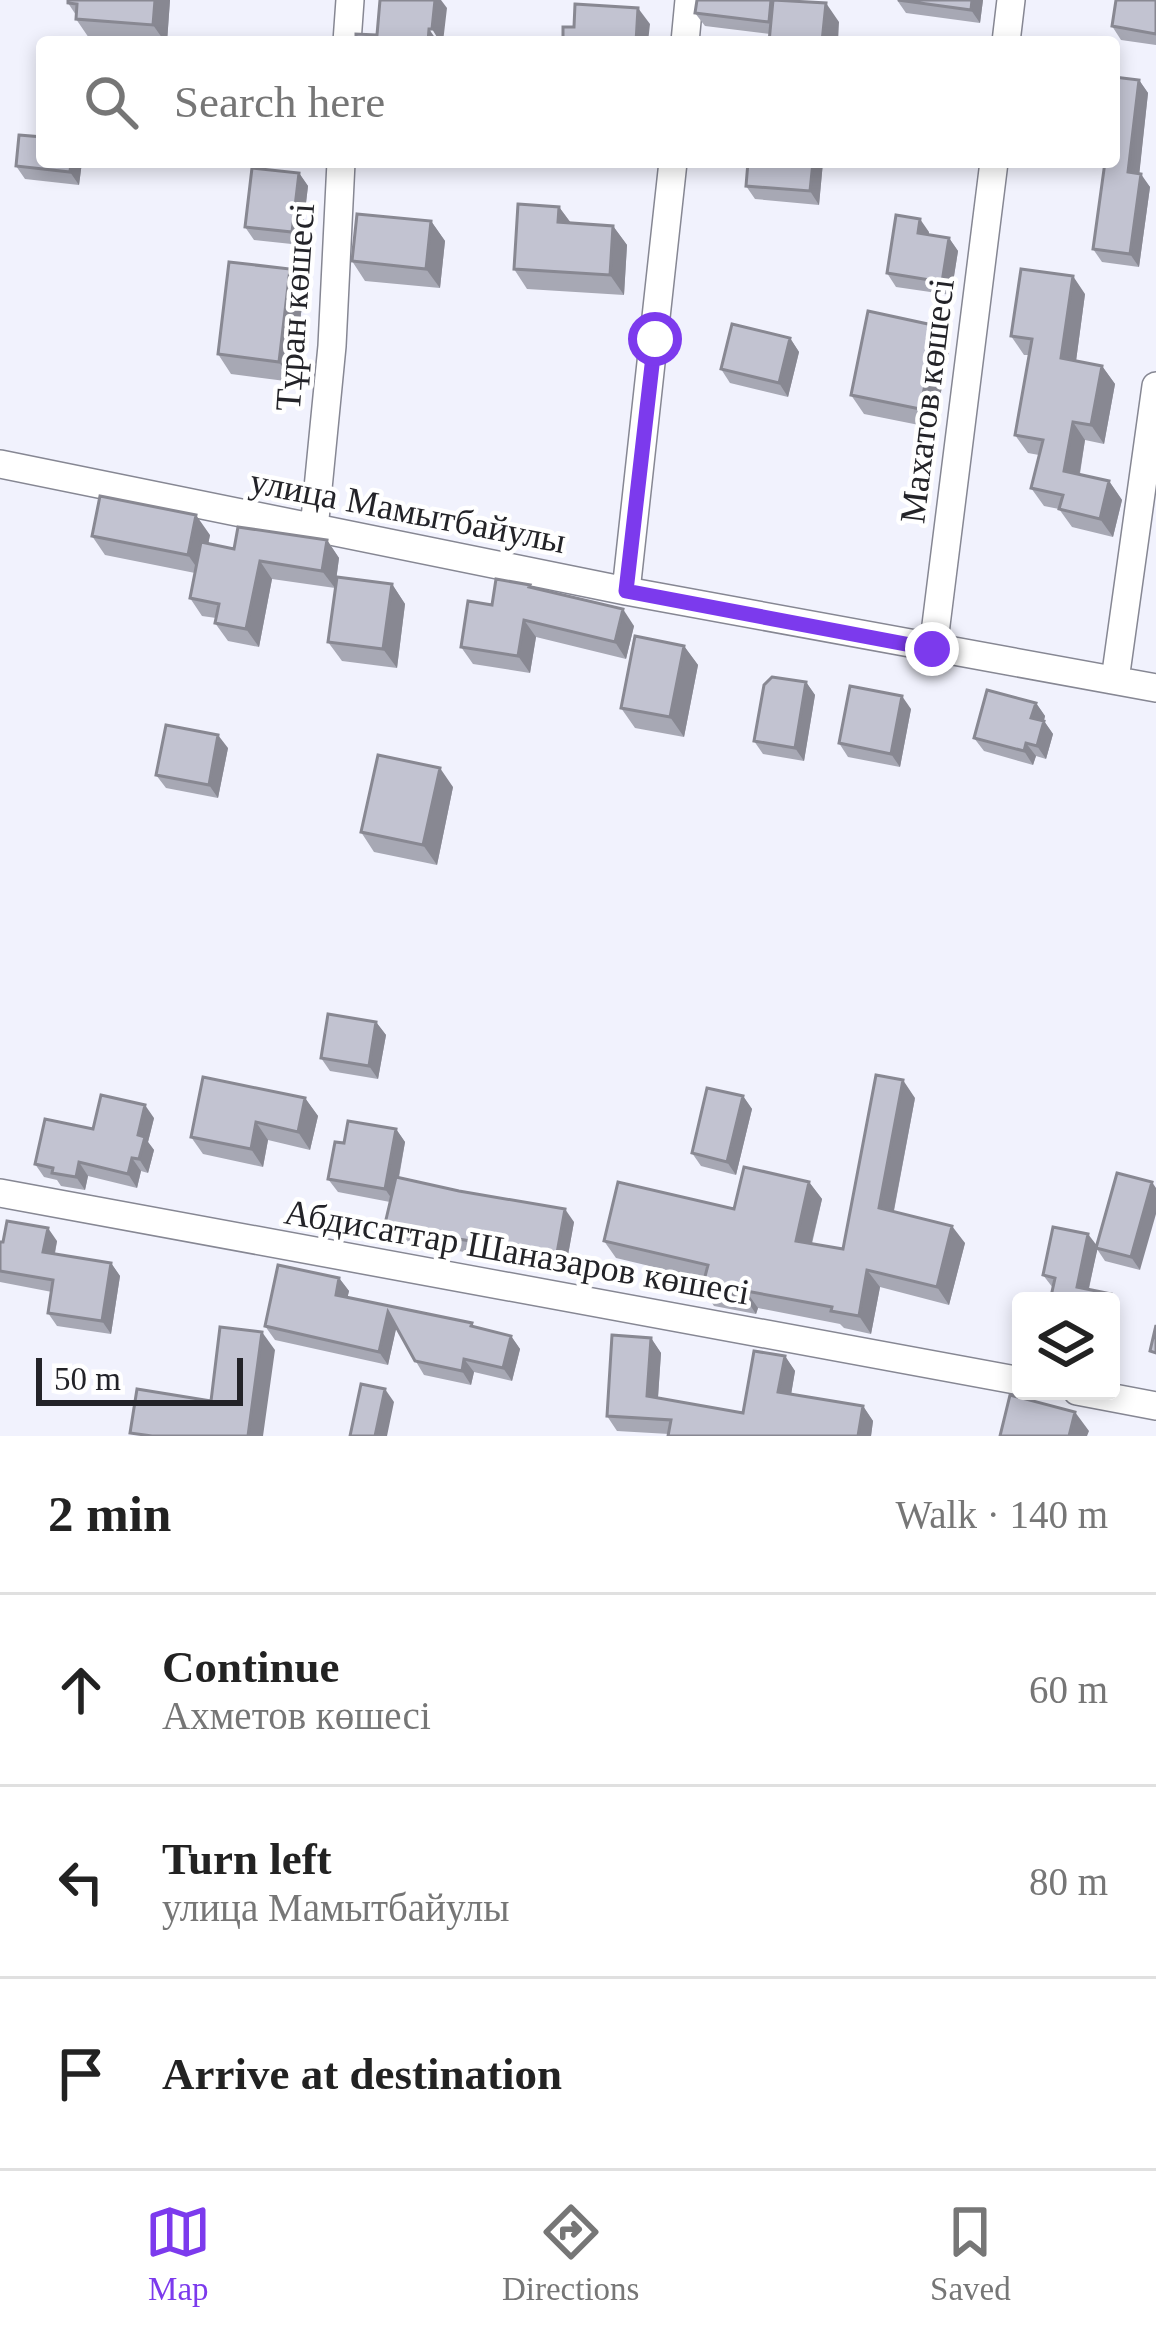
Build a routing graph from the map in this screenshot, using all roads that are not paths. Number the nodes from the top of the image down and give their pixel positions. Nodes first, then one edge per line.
1 (350, 0) edge
2 (689, 0) edge
3 (1011, 0) edge
4 (347, 36) edge
5 (686, 36) edge
6 (1007, 36) edge
7 (341, 168) edge
8 (672, 168) edge
9 (993, 168) edge
10 (1156, 386) edge
11 (0, 464) edge
12 (314, 529) junction
13 (626, 591) junction
14 (932, 649) junction
15 (1114, 680) junction
16 (1156, 688) edge
17 (0, 1193) edge
18 (1012, 1379) edge
19 (1120, 1399) edge
20 (1156, 1406) edge

1 - 4 street
2 - 5 street
3 - 6 street
7 - 12 street, Тұран көшесі
8 - 13 street
9 - 14 street, Махатов көшесі
10 - 15 street
11 - 12 street, улица Мамытбайулы
12 - 13 street, улица Мамытбайулы
13 - 14 street, улица Мамытбайулы
14 - 15 street, улица Мамытбайулы
15 - 16 street, улица Мамытбайулы
17 - 18 street, Абдисаттар Шаназаров көшесі
19 - 20 street

